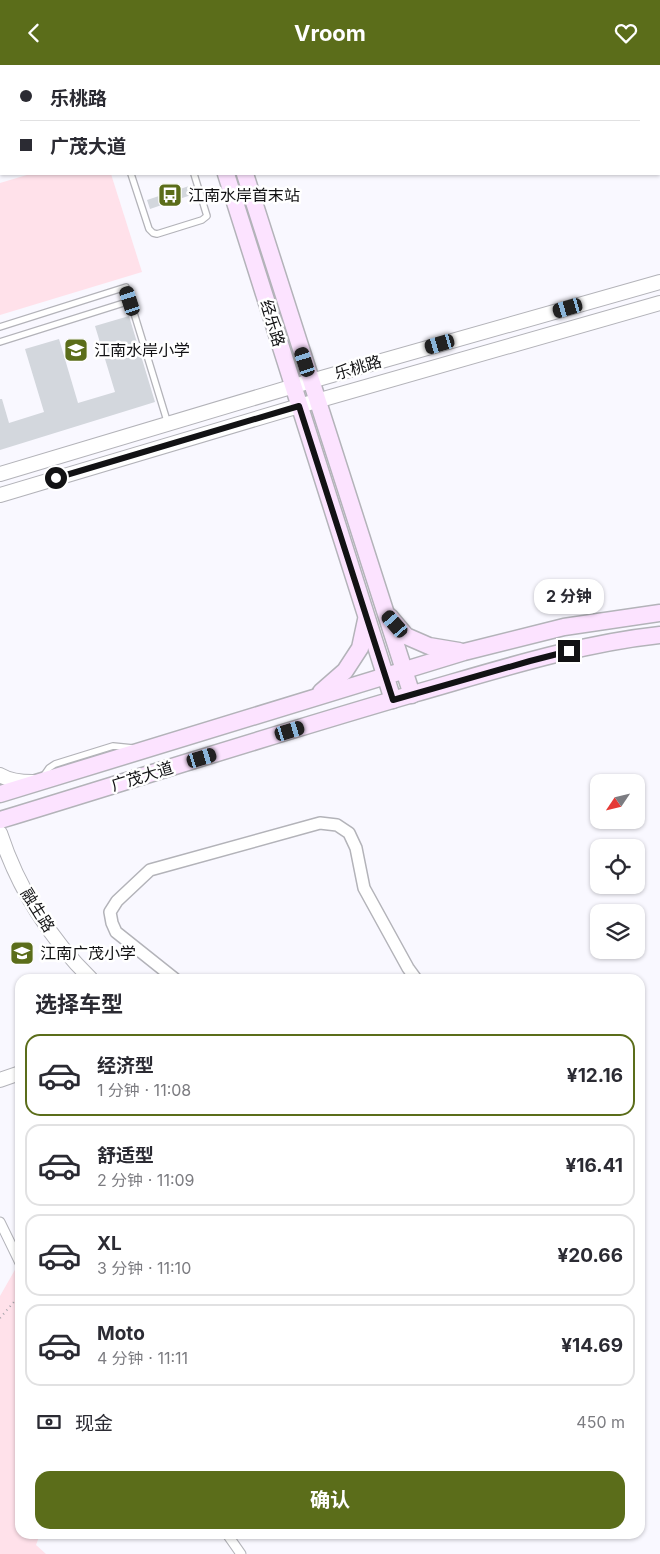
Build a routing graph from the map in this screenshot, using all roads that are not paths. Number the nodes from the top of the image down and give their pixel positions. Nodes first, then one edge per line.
1 (131, 175) edge
2 (194, 175) edge
3 (226, 175) edge
4 (245, 175) edge
5 (660, 282) edge
6 (130, 301) junction
7 (660, 303) edge
8 (0, 327) edge
9 (0, 342) edge
10 (312, 381) junction
11 (293, 386) junction
12 (318, 400) junction
13 (299, 406) junction
14 (168, 424) junction
15 (0, 474) edge
16 (0, 495) edge
17 (385, 611) junction
18 (660, 613) edge
19 (367, 618) junction
20 (660, 635) edge
21 (464, 652) junction
22 (404, 670) junction
23 (385, 675) junction
24 (412, 695) junction
25 (317, 696) junction
26 (393, 700) junction
27 (231, 723) junction
28 (238, 747) junction
29 (0, 775) edge
30 (39, 783) junction
31 (0, 794) edge
32 (0, 820) edge
33 (0, 833) edge
34 (87, 974) edge
35 (169, 974) edge
36 (412, 974) edge
37 (15, 1075) edge
38 (0, 1080) edge
39 (0, 1222) edge
40 (15, 1253) edge
41 (230, 1539) edge
42 (241, 1554) edge

1 - 2 lane
3 - 11 main road, 经乐路
4 - 10 main road, 经乐路
5 - 10 street, 乐桃路
6 - 8 lane
6 - 9 lane
6 - 14 lane
7 - 12 street, 乐桃路
10 - 11 street, 乐桃路
10 - 12 main road, 经乐路
11 - 13 main road, 经乐路
11 - 14 street, 乐桃路
12 - 13 street, 乐桃路
12 - 17 main road, 经乐路
13 - 16 street, 乐桃路
13 - 19 main road, 经乐路
14 - 15 street, 乐桃路
17 - 21 main road
17 - 22 main road, 经乐路
18 - 21 main road, 广茂大道
19 - 23 main road, 经乐路
19 - 25 main road
20 - 24 main road, 广茂大道
21 - 22 main road, 广茂大道
22 - 23 main road, 广茂大道
22 - 24 main road, 经乐路
23 - 25 main road, 广茂大道
23 - 26 main road, 经乐路
24 - 26 main road, 广茂大道
25 - 27 main road, 广茂大道
26 - 28 main road, 广茂大道
27 - 28 main road
27 - 30 main road, 广茂大道
28 - 32 main road, 广茂大道
29 - 30 street
30 - 31 main road, 广茂大道
33 - 34 street, 融生路
35 - 36 street
37 - 38 street
39 - 40 street
41 - 42 street

